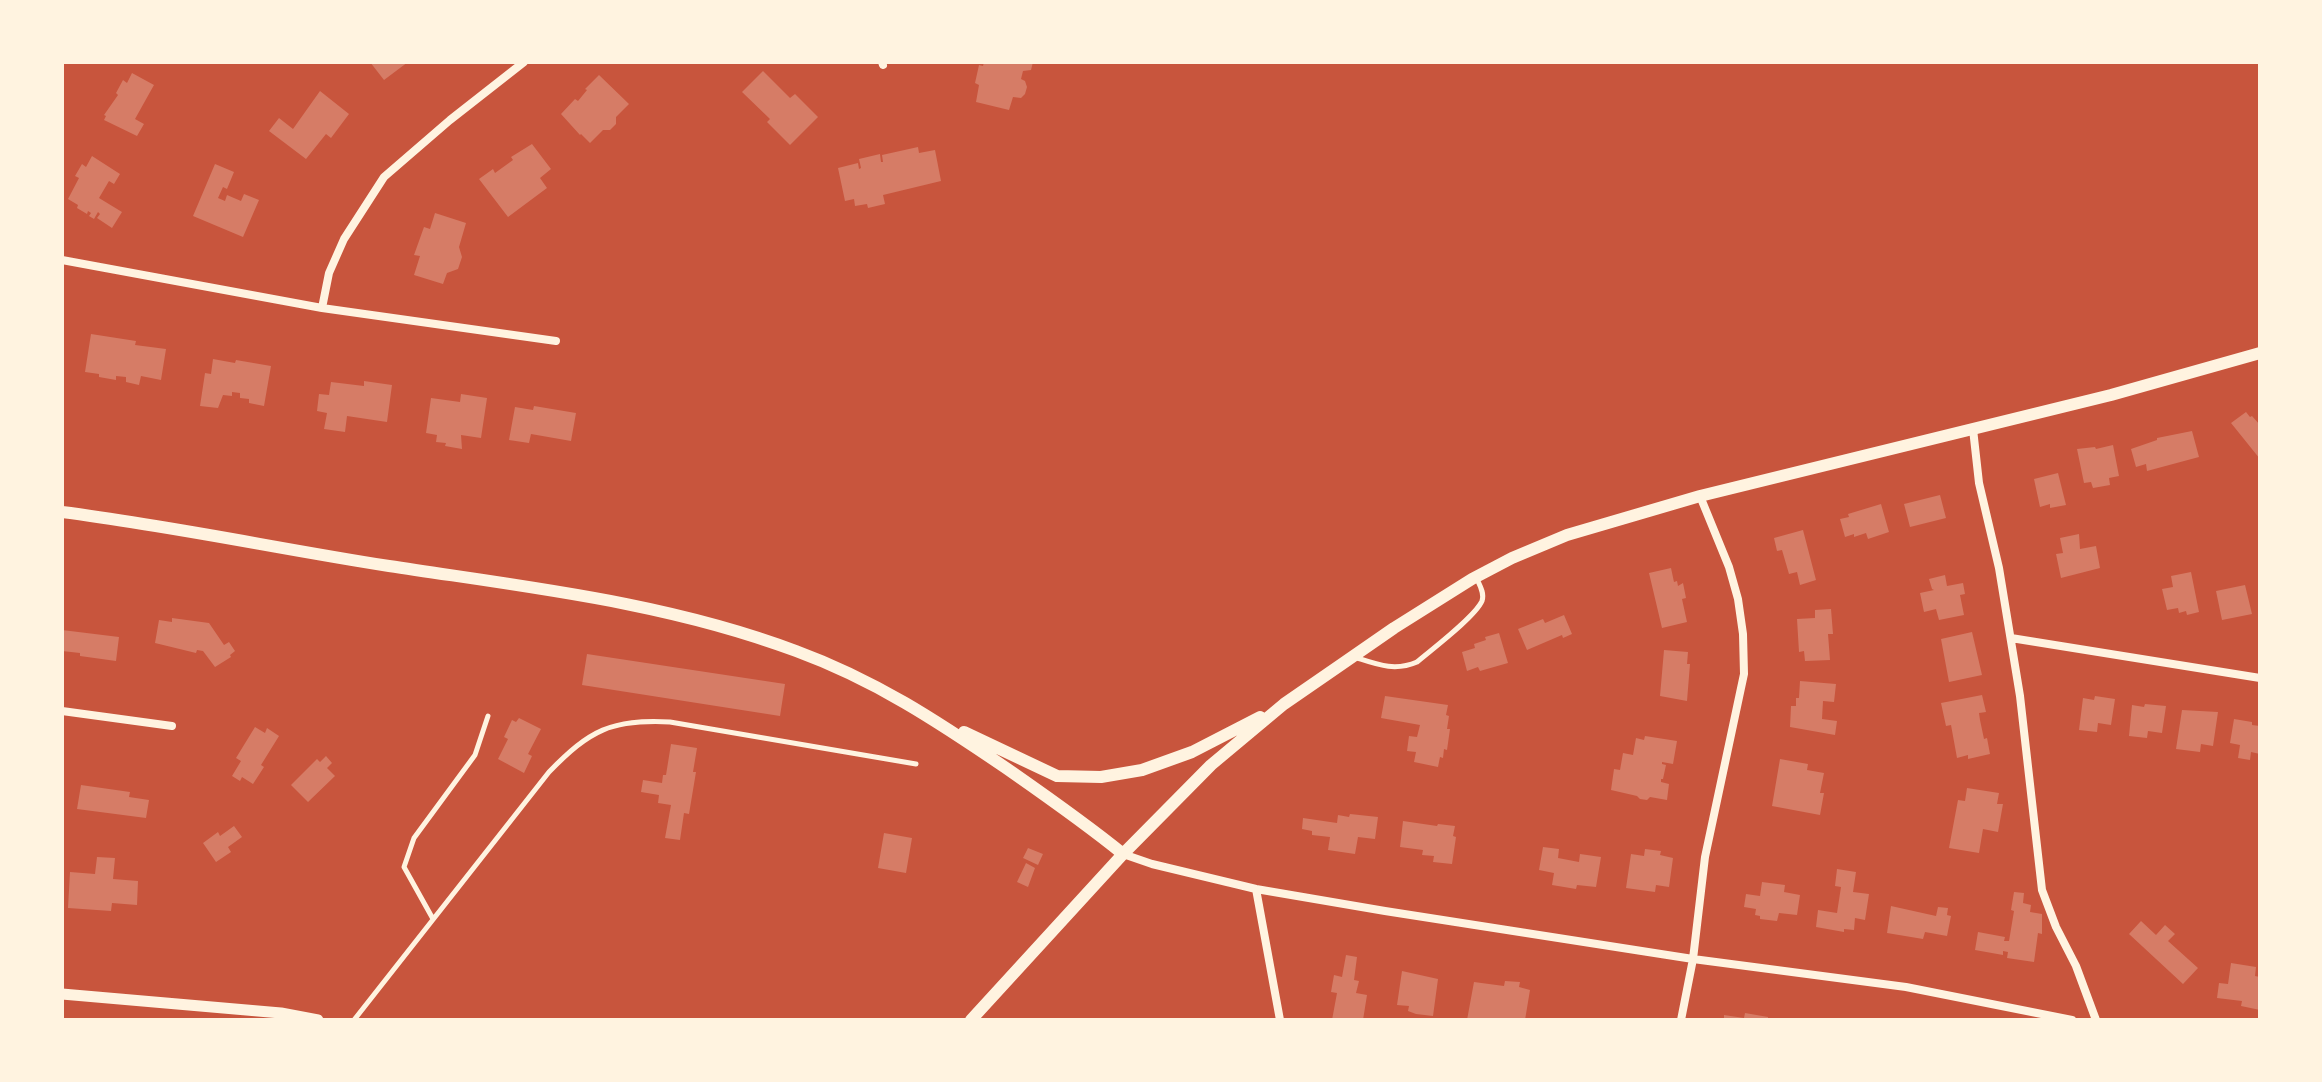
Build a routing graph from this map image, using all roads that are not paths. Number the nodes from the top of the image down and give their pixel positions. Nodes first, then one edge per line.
1 (524, 62) edge
2 (62, 260) edge
3 (322, 308) junction
4 (556, 341) dead end
5 (2260, 353) edge
6 (1973, 429) junction
7 (1700, 496) junction
8 (62, 512) edge
9 (1476, 577) junction
10 (2011, 638) junction
11 (1353, 657) junction
12 (2260, 678) edge
13 (1284, 704) junction
14 (62, 711) edge
15 (488, 716) dead end
16 (931, 717) junction
17 (172, 726) dead end
18 (916, 764) dead end
19 (1123, 854) junction
20 (1256, 889) junction
21 (433, 919) junction
22 (1693, 959) junction
23 (62, 994) edge
24 (318, 1020) edge
25 (354, 1020) edge
26 (971, 1020) edge
27 (1280, 1020) edge
28 (1681, 1020) edge
29 (2072, 1020) edge
30 (2096, 1020) edge

1 - 3 street
2 - 3 street
3 - 4 street
5 - 6 main road
6 - 7 main road
6 - 10 street
7 - 9 main road
7 - 22 street
8 - 16 main road
9 - 11 main road
9 - 11 lane
10 - 12 street
10 - 30 street
11 - 13 main road
13 - 16 main road
13 - 19 main road
14 - 17 street
15 - 21 lane
16 - 19 main road
18 - 21 lane
19 - 20 street
19 - 26 main road
20 - 22 street
20 - 27 street
21 - 25 lane
22 - 28 street
22 - 29 street
23 - 24 street

